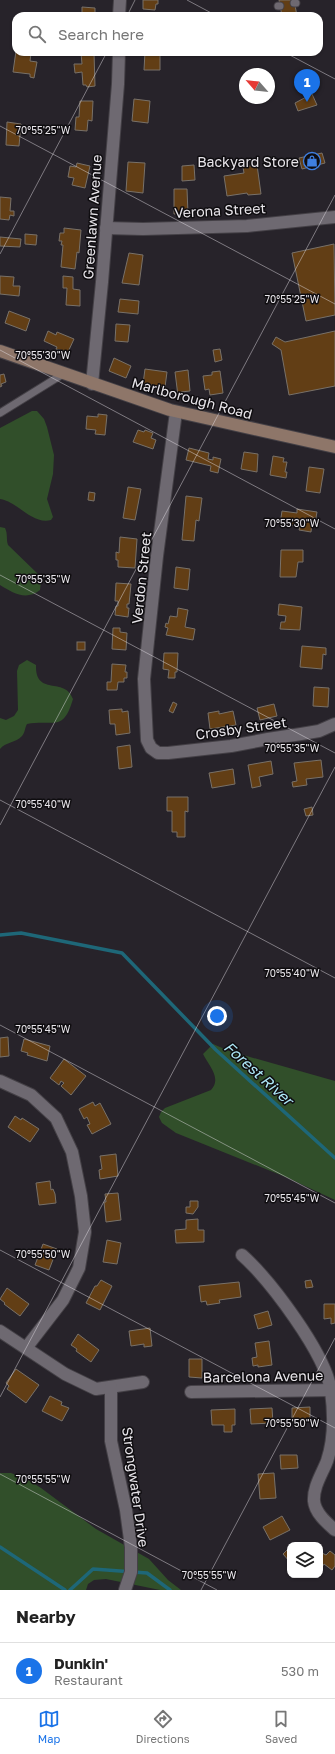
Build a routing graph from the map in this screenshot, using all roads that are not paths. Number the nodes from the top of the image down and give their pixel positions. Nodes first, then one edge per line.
1 (120, 0) edge
2 (119, 12) edge
3 (119, 56) edge
4 (335, 217) edge
5 (106, 228) junction
6 (0, 351) edge
7 (63, 374) junction
8 (92, 384) junction
9 (176, 412) junction
10 (0, 413) edge
11 (335, 447) edge
12 (335, 724) edge
13 (151, 748) joint
14 (0, 1081) edge
15 (242, 1255) dead end
16 (0, 1331) edge
17 (26, 1348) junction
18 (143, 1382) dead end
19 (111, 1387) junction
20 (333, 1390) edge
21 (191, 1392) dead end
22 (335, 1530) edge
23 (125, 1590) edge

1 - 2 street
3 - 5 street, Greenlawn Avenue
4 - 5 street, Verona Street
5 - 8 street, Greenlawn Avenue
6 - 7 street, Marlborough Road
7 - 8 street, Marlborough Road
7 - 10 lane
8 - 9 street, Marlborough Road
9 - 11 street, Marlborough Road
9 - 13 street, Verdon Street
12 - 13 street, Crosby Street
14 - 17 street
15 - 20 street
16 - 17 street
17 - 19 street
18 - 19 street
19 - 23 street, Strongwater Drive
20 - 21 street, Barcelona Avenue
20 - 22 street

